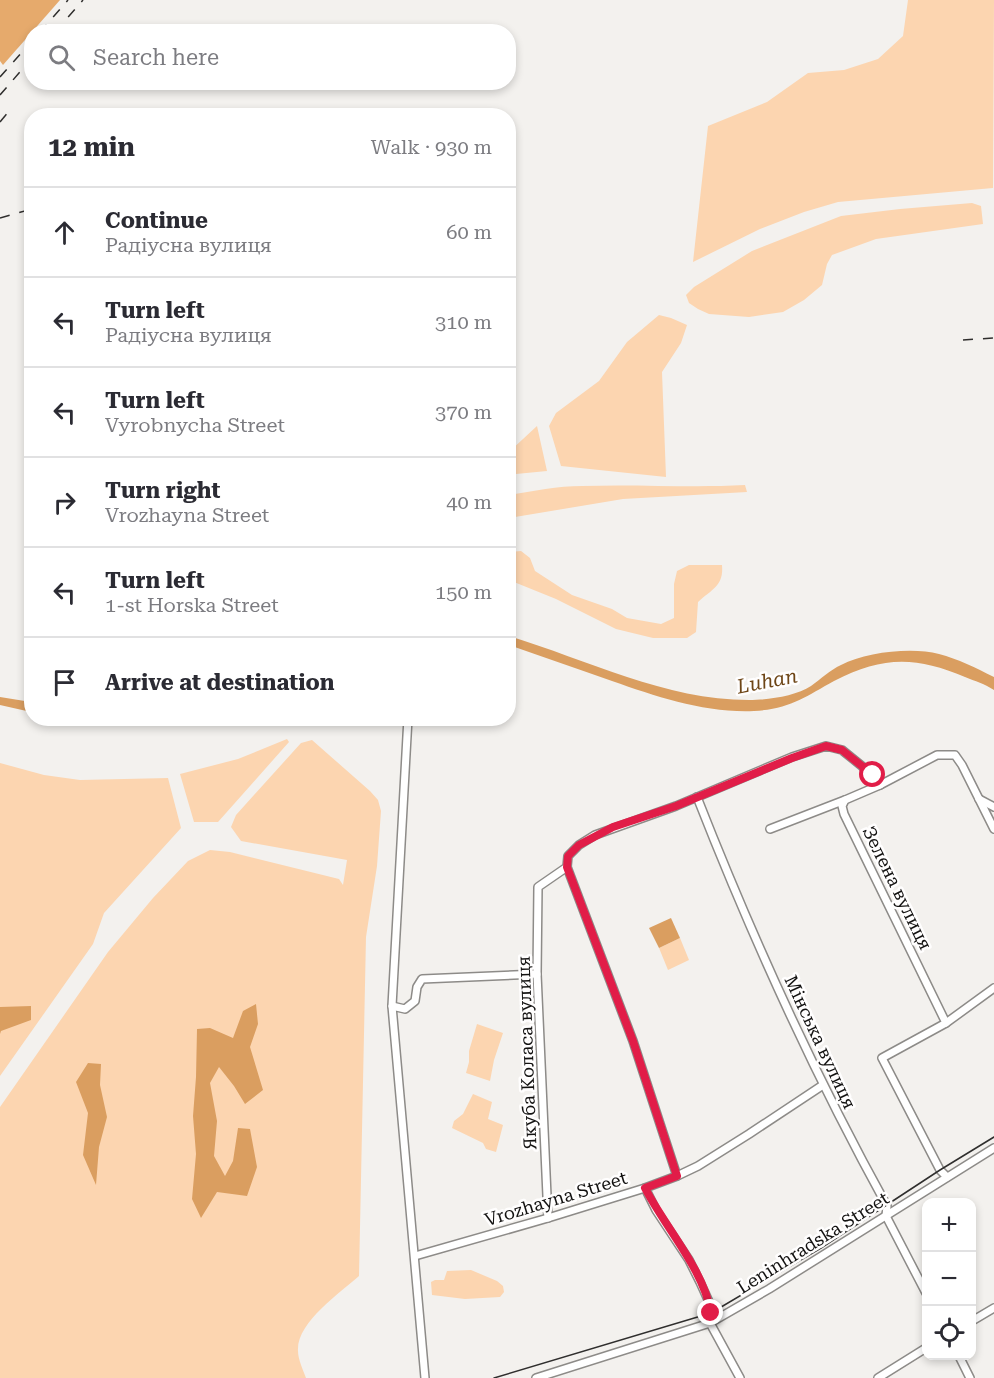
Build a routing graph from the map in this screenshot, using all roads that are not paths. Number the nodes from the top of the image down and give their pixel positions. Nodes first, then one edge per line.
1 (408, 726) edge
2 (880, 785) junction
3 (697, 797) junction
4 (979, 799) junction
5 (845, 800) junction
6 (994, 807) edge
7 (770, 829) dead end
8 (994, 829) edge
9 (567, 867) junction
10 (537, 974) junction
11 (994, 988) edge
12 (393, 1006) junction
13 (946, 1023) junction
14 (823, 1085) junction
15 (994, 1148) edge
16 (677, 1176) junction
17 (947, 1177) junction
18 (645, 1188) junction
19 (886, 1216) junction
20 (548, 1218) junction
21 (415, 1256) junction
22 (922, 1284) edge
23 (994, 1308) edge
24 (976, 1319) edge
25 (710, 1323) junction
26 (922, 1351) edge
27 (961, 1360) edge
28 (425, 1378) edge
29 (536, 1378) edge
30 (740, 1378) edge
31 (878, 1378) edge
32 (970, 1378) edge

1 - 12 street
2 - 3 street
2 - 4 street
2 - 5 street
3 - 9 street
3 - 14 street, Мінська вулиця
4 - 6 street
4 - 8 street
5 - 7 street
5 - 13 street, Зелена вулиця
9 - 10 street, Якуба Коласа вулиця
9 - 16 street
10 - 12 street
10 - 20 street, Якуба Коласа вулиця
11 - 13 street
12 - 21 street
13 - 17 street
14 - 16 street, Vrozhayna Street
14 - 19 street, Мінська вулиця
15 - 17 street, Leninhradska Street
16 - 18 street, Vrozhayna Street
17 - 19 street, Leninhradska Street
18 - 20 street, Vrozhayna Street
18 - 25 street
19 - 22 street, Мінська вулиця
19 - 25 street, Leninhradska Street
20 - 21 street, Vrozhayna Street
21 - 28 street
23 - 24 street
25 - 29 street, Leninhradska Street
25 - 30 street
26 - 31 street
27 - 32 street

